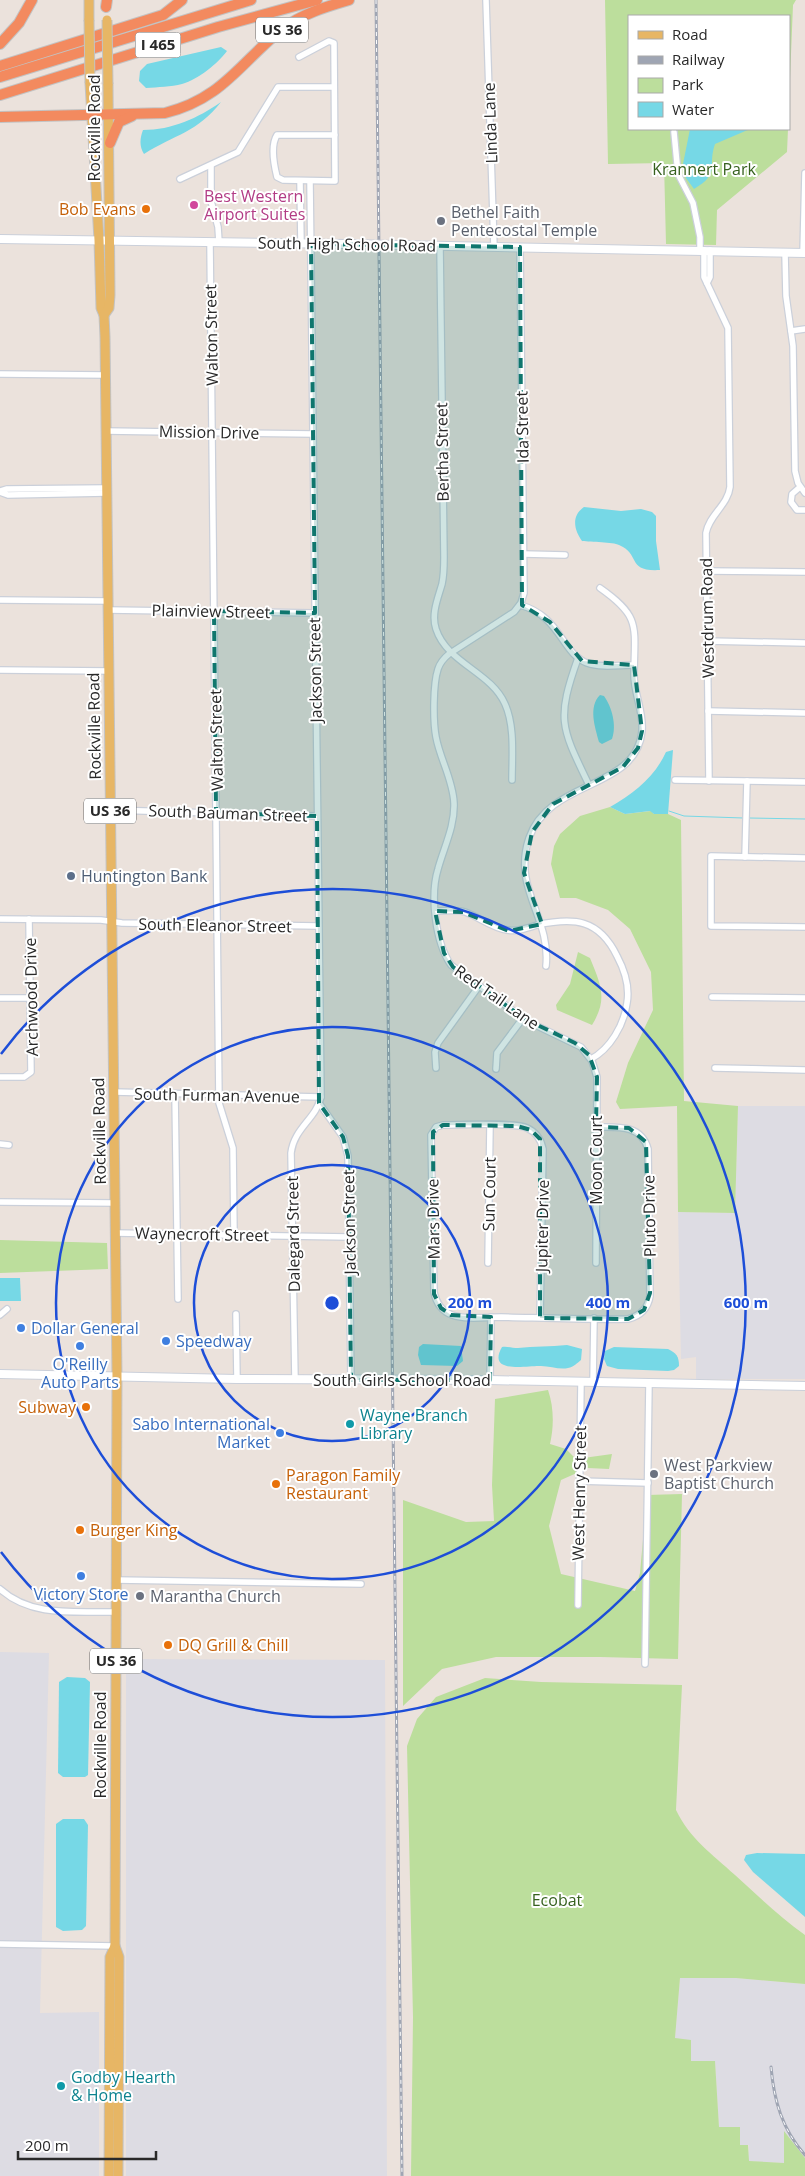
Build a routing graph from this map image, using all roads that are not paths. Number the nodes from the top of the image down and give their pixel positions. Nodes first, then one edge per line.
1 (32, 0) edge
2 (89, 0) edge
3 (182, 0) edge
4 (251, 0) edge
5 (317, 0) edge
6 (349, 0) edge
7 (486, 0) edge
8 (106, 2) edge
9 (0, 44) edge
10 (299, 57) dead end
11 (0, 66) edge
12 (0, 77) edge
13 (334, 87) junction
14 (0, 95) edge
15 (92, 114) junction
16 (109, 114) junction
17 (137, 114) junction
18 (0, 117) edge
19 (674, 132) dead end
20 (336, 136) junction
21 (110, 143) junction
22 (211, 166) junction
23 (805, 173) edge
24 (180, 179) dead end
25 (300, 181) junction
26 (310, 181) junction
27 (0, 239) edge
28 (99, 240) junction
29 (109, 240) junction
30 (210, 242) junction
31 (219, 242) junction
32 (301, 244) junction
33 (311, 244) junction
34 (440, 246) junction
35 (494, 247) junction
36 (520, 247) junction
37 (705, 250) junction
38 (804, 252) edge
39 (785, 253) junction
40 (104, 315) junction
41 (805, 329) edge
42 (792, 331) junction
43 (0, 374) edge
44 (106, 375) junction
45 (106, 431) junction
46 (212, 432) junction
47 (313, 434) junction
48 (800, 487) junction
49 (106, 490) junction
50 (0, 492) edge
51 (805, 493) edge
52 (805, 510) edge
53 (524, 554) junction
54 (565, 555) dead end
55 (706, 571) junction
56 (805, 572) edge
57 (600, 588) dead end
58 (0, 600) edge
59 (520, 605) junction
60 (108, 606) junction
61 (214, 611) junction
62 (315, 613) junction
63 (707, 642) junction
64 (805, 643) edge
65 (452, 652) junction
66 (578, 658) junction
67 (634, 665) junction
68 (0, 670) edge
69 (109, 671) junction
70 (708, 711) junction
71 (805, 712) edge
72 (512, 780) dead end
73 (674, 780) dead end
74 (709, 781) junction
75 (747, 781) junction
76 (805, 782) edge
77 (589, 785) junction
78 (110, 810) junction
79 (216, 813) junction
80 (317, 816) junction
81 (745, 857) junction
82 (805, 858) edge
83 (435, 911) junction
84 (0, 919) edge
85 (29, 919) junction
86 (112, 922) junction
87 (542, 924) junction
88 (218, 925) junction
89 (318, 926) junction
90 (805, 927) edge
91 (546, 966) dead end
92 (479, 986) junction
93 (712, 997) dead end
94 (0, 998) edge
95 (31, 998) junction
96 (805, 998) edge
97 (523, 1018) junction
98 (591, 1059) junction
99 (436, 1068) dead end
100 (715, 1068) dead end
101 (496, 1069) dead end
102 (805, 1070) edge
103 (0, 1077) edge
104 (114, 1092) junction
105 (175, 1094) junction
106 (219, 1095) junction
107 (320, 1100) junction
108 (490, 1125) junction
109 (596, 1127) junction
110 (0, 1144) edge
111 (9, 1145) dead end
112 (0, 1202) edge
113 (115, 1203) junction
114 (115, 1233) junction
115 (177, 1234) junction
116 (234, 1235) junction
117 (292, 1236) junction
118 (350, 1236) junction
119 (488, 1263) dead end
120 (596, 1263) dead end
121 (178, 1299) dead end
122 (6, 1309) dead end
123 (236, 1314) dead end
124 (0, 1315) edge
125 (491, 1317) junction
126 (540, 1318) junction
127 (594, 1318) junction
128 (0, 1374) edge
129 (117, 1376) junction
130 (237, 1379) junction
131 (295, 1380) junction
132 (351, 1380) junction
133 (490, 1380) junction
134 (581, 1382) junction
135 (593, 1382) junction
136 (649, 1383) junction
137 (805, 1386) edge
138 (578, 1481) junction
139 (648, 1483) junction
140 (116, 1580) junction
141 (361, 1584) dead end
142 (0, 1590) edge
143 (578, 1605) dead end
144 (116, 1612) junction
145 (646, 1664) dead end
146 (0, 1944) edge
147 (114, 1946) junction
148 (109, 2176) edge
149 (118, 2176) edge

1 - 9 highway
2 - 15 main road, Rockville Road / US 36, bridge
3 - 11 highway
4 - 12 highway, I 465
5 - 14 highway, I 465
6 - 17 highway, US 36
7 - 35 street, Linda Lane
8 - 16 main road, Rockville Road, bridge
10 - 13 street
13 - 20 street
13 - 22 street
15 - 16 highway
15 - 18 highway
15 - 28 main road, Rockville Road / US 36
16 - 17 highway
16 - 21 main road, Rockville Road
17 - 21 highway, US 36
19 - 37 street, Westdrum Road
20 - 25 street
20 - 26 street
21 - 29 main road, Rockville Road / US 36
22 - 24 street
22 - 31 street
23 - 38 street
25 - 26 street
25 - 32 street
26 - 33 street, Jackson Street
27 - 28 main road, South High School Road
28 - 29 main road, South High School Road
28 - 40 main road, Rockville Road / US 36
29 - 30 main road, South High School Road
29 - 40 main road, Rockville Road / US 36
30 - 31 main road, South High School Road
30 - 46 street, Walton Street
31 - 32 main road, South High School Road
32 - 33 main road, South High School Road
33 - 34 main road, South High School Road, bridge
33 - 47 street, Jackson Street
34 - 35 main road, South High School Road
34 - 65 street, Bertha Street
35 - 36 main road, South High School Road
36 - 37 main road, South High School Road
36 - 53 street, Ida Street
37 - 39 main road, South High School Road
37 - 55 street, Westdrum Road
38 - 39 main road, South High School Road
39 - 42 street
40 - 44 main road, Rockville Road / US 36
41 - 42 street
42 - 48 street
43 - 44 street
44 - 45 main road, Rockville Road / US 36
45 - 46 street, Mission Drive
45 - 49 main road, Rockville Road / US 36
46 - 47 street, Mission Drive
46 - 61 street, Walton Street
47 - 62 street, Jackson Street
48 - 51 street
48 - 52 street
49 - 50 street
49 - 60 main road, Rockville Road / US 36
53 - 54 street
53 - 59 street, Ida Street
55 - 56 street
55 - 63 street, Westdrum Road
57 - 67 street
58 - 60 street, Plainview Street
59 - 65 street
59 - 66 street
60 - 61 street, Plainview Street
60 - 69 main road, Rockville Road / US 36
61 - 62 street, Plainview Street
61 - 79 street, Walton Street
62 - 80 street, Jackson Street
63 - 64 street
63 - 70 street, Westdrum Road
65 - 72 street, Bertha Street
65 - 83 street, Red Tail Lane
66 - 67 street
66 - 77 street
67 - 77 street
68 - 69 street
69 - 78 main road, Rockville Road / US 36
70 - 71 street
70 - 74 street, Westdrum Road
73 - 74 street
74 - 75 street
75 - 76 street
75 - 81 street
77 - 87 street
78 - 79 street, South Bauman Street
78 - 86 main road, Rockville Road / US 36
79 - 80 street, South Bauman Street
79 - 88 street, Walton Street
80 - 89 street, Jackson Street
81 - 82 street
81 - 90 street
83 - 87 street
83 - 92 street, Red Tail Lane
84 - 85 street, South Eleanor Street
85 - 86 street, South Eleanor Street
85 - 95 street, Archwood Drive
86 - 88 street, South Eleanor Street
86 - 104 main road, Rockville Road / US 36
87 - 91 street
87 - 98 street
88 - 89 street, South Eleanor Street
88 - 106 street, Walton Street
89 - 107 street, Jackson Street
92 - 97 street, Red Tail Lane
92 - 99 street
93 - 96 street
94 - 95 street
95 - 103 street, Archwood Drive
97 - 98 street, Red Tail Lane
97 - 101 street
98 - 109 street, Moon Court
100 - 102 street
104 - 105 street, South Furman Avenue
104 - 113 main road, Rockville Road / US 36
105 - 106 street, South Furman Avenue
105 - 115 street
106 - 107 street, South Furman Avenue
106 - 116 street, Walton Street
107 - 117 street, Dalegard Street
107 - 118 street, Jackson Street
108 - 119 street, Sun Court
108 - 125 street, Mars Drive
108 - 126 street, Jupiter Drive
109 - 120 street, Moon Court
109 - 127 street, Pluto Drive
110 - 111 street
112 - 113 street
113 - 114 main road, Rockville Road / US 36
114 - 115 street, Waynecroft Street
114 - 129 main road, Rockville Road / US 36
115 - 116 street, Waynecroft Street
115 - 121 street
116 - 117 street, Waynecroft Street
117 - 118 street, Waynecroft Street
117 - 131 street, Dalegard Street
118 - 132 street, Jackson Street
122 - 124 street
123 - 130 street
125 - 126 street
125 - 133 street
126 - 127 street
127 - 135 street
128 - 129 main road, South Girls School Road
129 - 130 main road, South Girls School Road
129 - 140 main road, Rockville Road / US 36
130 - 131 main road, South Girls School Road
131 - 132 main road, South Girls School Road
132 - 133 main road, South Girls School Road
133 - 134 main road, South Girls School Road
134 - 135 main road, South Girls School Road
134 - 138 street, West Henry Street
135 - 136 main road, South Girls School Road
136 - 137 main road, South Girls School Road
136 - 139 street
138 - 139 street
138 - 143 street, West Henry Street
139 - 145 street
140 - 141 street
140 - 144 main road, Rockville Road / US 36
142 - 144 street
144 - 147 main road, Rockville Road / US 36
146 - 147 street
147 - 148 main road, Rockville Road / US 36
147 - 149 main road, Rockville Road / US 36

